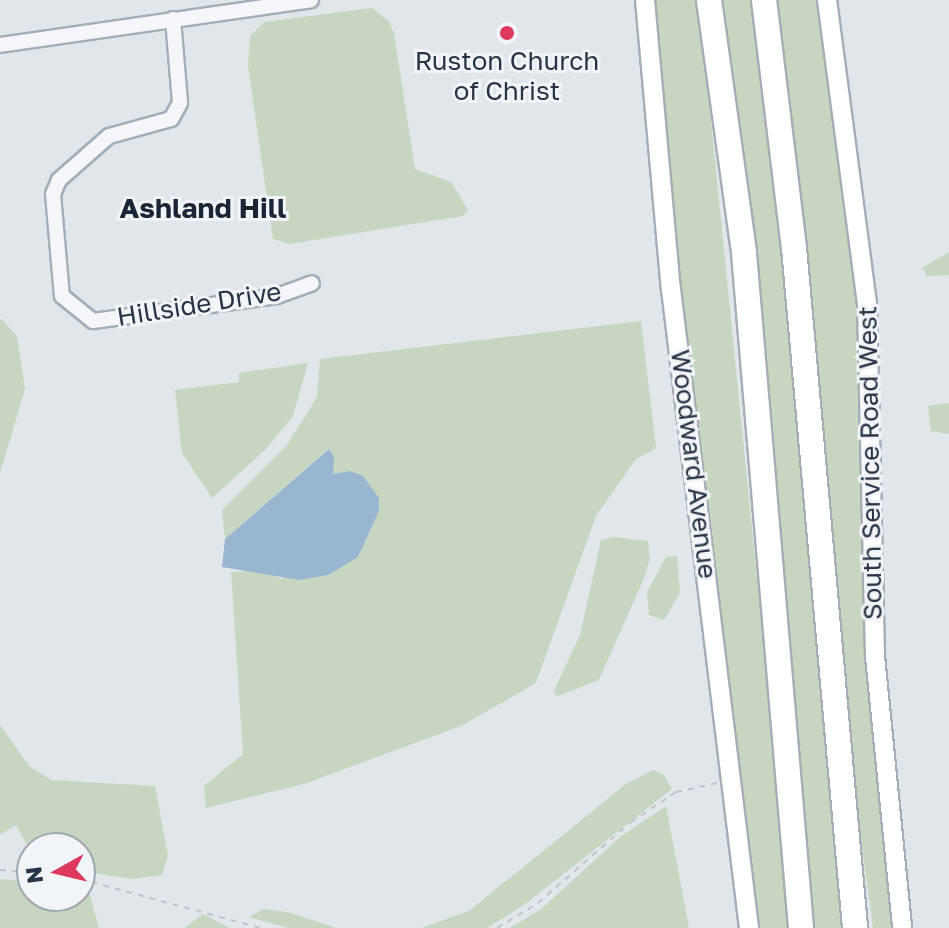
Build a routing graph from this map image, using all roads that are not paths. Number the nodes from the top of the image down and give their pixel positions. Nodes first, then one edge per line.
1 (311, 0) edge
2 (645, 0) edge
3 (709, 0) edge
4 (764, 0) edge
5 (827, 0) edge
6 (173, 19) junction
7 (0, 45) edge
8 (312, 283) dead end
9 (749, 928) edge
10 (801, 928) edge
11 (855, 928) edge
12 (902, 928) edge

1 - 6 street
2 - 9 main road, Woodward Avenue
3 - 10 highway
4 - 11 highway
5 - 12 main road, South Service Road West
6 - 7 street
6 - 8 street, Hillside Drive

